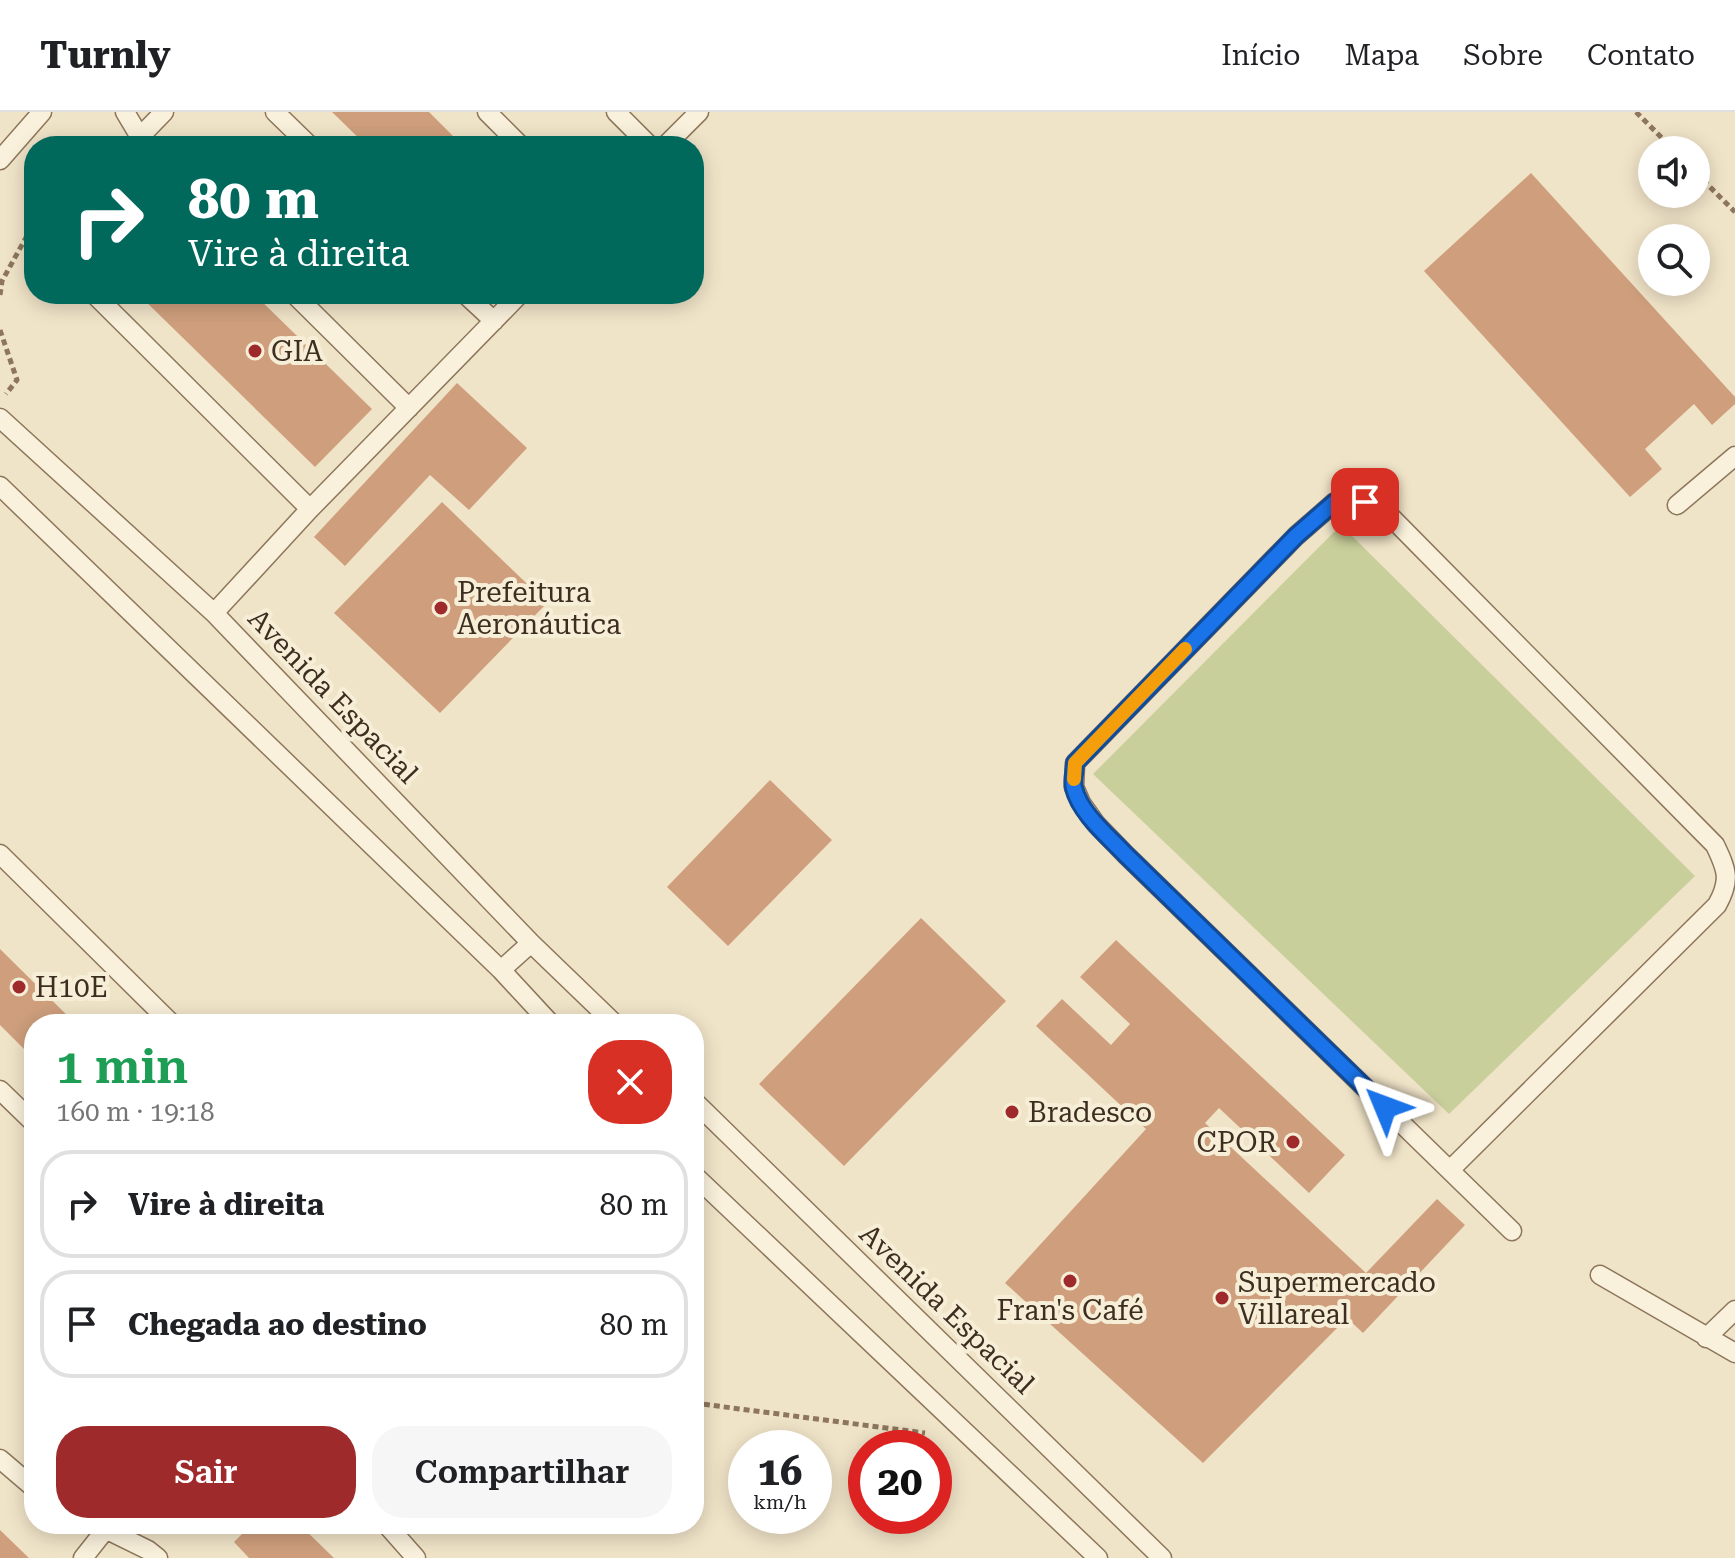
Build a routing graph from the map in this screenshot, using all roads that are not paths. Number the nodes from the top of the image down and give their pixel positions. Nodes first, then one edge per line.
1 (42, 112) edge
2 (125, 112) edge
3 (164, 112) edge
4 (275, 112) edge
5 (487, 112) edge
6 (616, 112) edge
7 (699, 112) edge
8 (136, 136) edge
9 (145, 136) edge
10 (300, 136) edge
11 (511, 136) edge
12 (640, 136) edge
13 (675, 136) edge
14 (0, 160) edge
15 (104, 304) edge
16 (304, 304) edge
17 (476, 304) edge
18 (510, 304) edge
19 (494, 321) junction
20 (409, 408) junction
21 (0, 418) edge
22 (1734, 459) edge
23 (0, 486) edge
24 (1677, 505) dead end
25 (310, 509) junction
26 (214, 613) junction
27 (0, 854) edge
28 (531, 943) junction
29 (501, 970) junction
30 (162, 1014) edge
31 (542, 1014) edge
32 (605, 1014) edge
33 (0, 1090) edge
34 (704, 1111) edge
35 (24, 1113) edge
36 (1450, 1170) junction
37 (704, 1184) edge
38 (1512, 1231) dead end
39 (1600, 1275) dead end
40 (1735, 1310) edge
41 (1706, 1338) junction
42 (1735, 1353) edge
43 (0, 1459) edge
44 (24, 1479) edge
45 (99, 1534) edge
46 (119, 1534) edge
47 (395, 1534) edge
48 (83, 1558) edge
49 (158, 1558) edge
50 (416, 1558) edge
51 (1098, 1558) edge
52 (1162, 1558) edge

1 - 14 lane
2 - 8 lane
3 - 9 lane
4 - 10 lane
5 - 11 lane
6 - 12 lane
7 - 13 lane
15 - 25 lane
16 - 20 lane
17 - 19 lane
18 - 19 lane
19 - 20 lane
20 - 25 lane
21 - 26 lane, Avenida Espacial
22 - 24 lane
23 - 29 lane
25 - 26 lane
26 - 28 lane, Avenida Espacial
27 - 30 lane
28 - 29 lane
28 - 32 lane, Avenida Espacial
29 - 31 lane
33 - 35 lane
34 - 52 lane, Avenida Espacial
36 - 36 lane
36 - 38 lane
37 - 51 lane
39 - 41 lane
40 - 41 lane
41 - 42 lane
43 - 44 lane
45 - 48 lane
46 - 49 lane
47 - 50 lane

